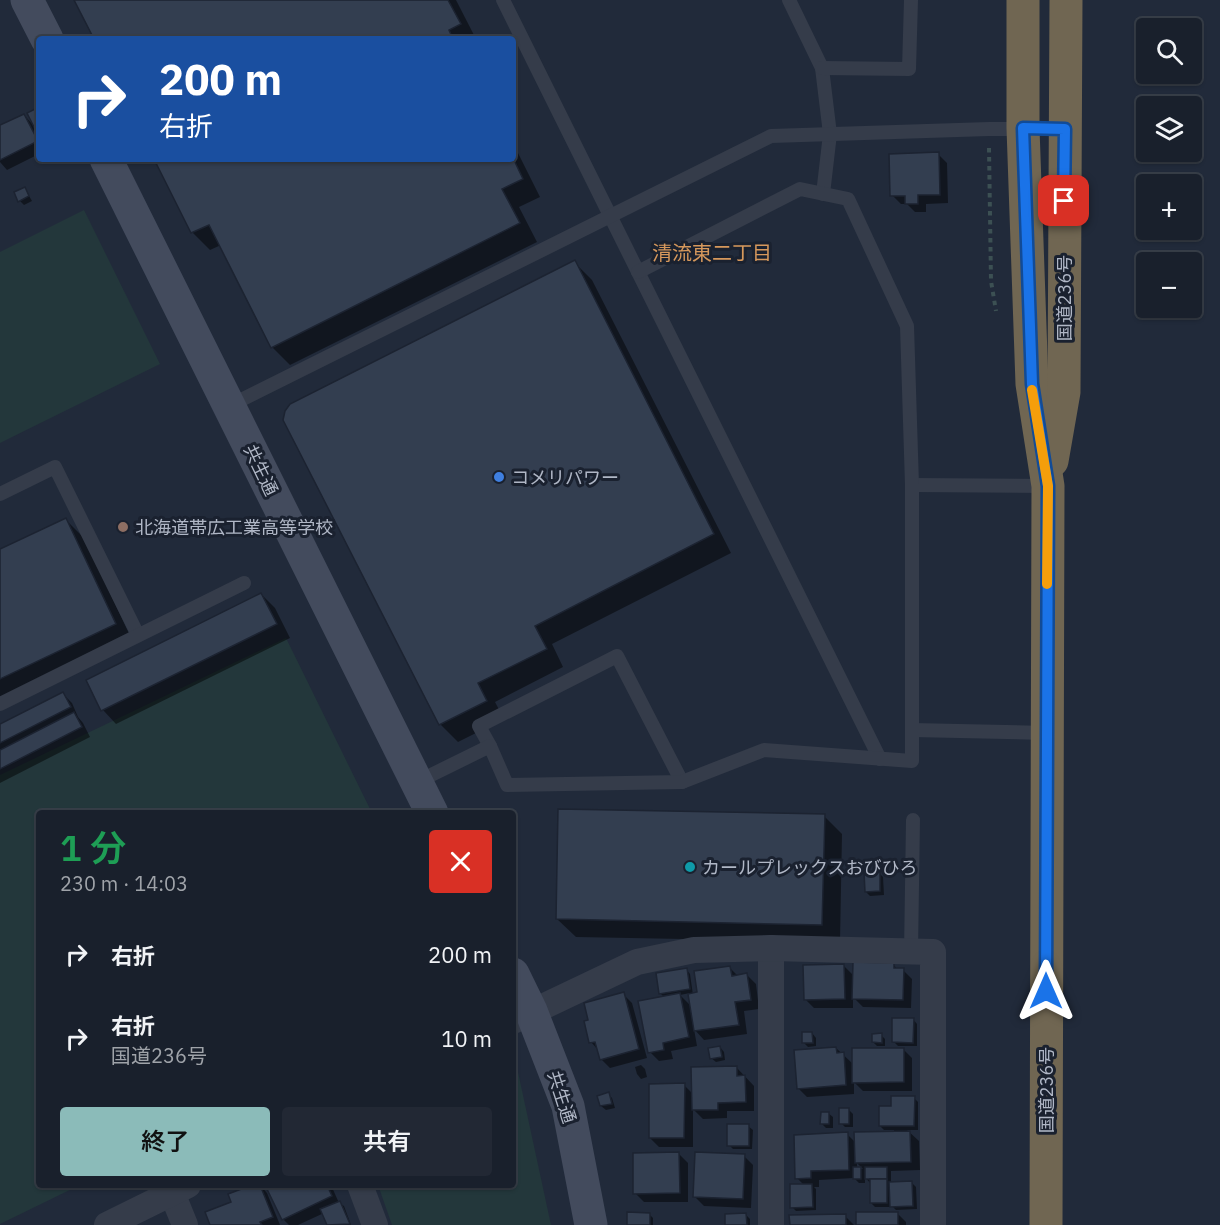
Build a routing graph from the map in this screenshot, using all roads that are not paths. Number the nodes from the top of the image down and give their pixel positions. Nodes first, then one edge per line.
1 (27, 0) edge
2 (503, 0) edge
3 (789, 0) edge
4 (911, 0) edge
5 (1023, 0) edge
6 (1066, 0) edge
7 (45, 36) edge
8 (822, 68) junction
9 (1023, 128) junction
10 (1065, 129) junction
11 (830, 134) junction
12 (108, 162) edge
13 (823, 194) junction
14 (610, 216) junction
15 (638, 272) junction
16 (230, 406) junction
17 (912, 485) junction
18 (1048, 486) junction
19 (0, 494) edge
20 (244, 583) dead end
21 (138, 636) junction
22 (0, 704) edge
23 (912, 730) junction
24 (1047, 734) junction
25 (490, 746) junction
26 (880, 759) junction
27 (417, 782) junction
28 (681, 782) junction
29 (431, 810) edge
30 (914, 820) dead end
31 (771, 948) junction
32 (911, 952) junction
33 (516, 989) edge
34 (522, 1016) edge
35 (361, 1188) edge
36 (180, 1189) edge
37 (107, 1225) edge
38 (185, 1225) edge
39 (375, 1225) edge
40 (591, 1225) edge
41 (771, 1225) edge
42 (933, 1225) edge
43 (1046, 1225) edge

1 - 7 street
2 - 14 lane
3 - 8 lane
4 - 8 lane
5 - 9 highway, 国道236号
6 - 10 highway, 国道236号
8 - 11 lane
9 - 10 lane
9 - 11 lane
9 - 18 highway, 国道236号
10 - 18 highway, 国道236号
11 - 13 lane
11 - 14 lane
12 - 16 street, 共生通
13 - 15 lane
13 - 17 lane
14 - 15 lane
14 - 16 lane
15 - 26 lane
16 - 27 street, 共生通
17 - 18 lane
17 - 23 lane
18 - 24 highway, 国道236号
19 - 21 lane
20 - 21 lane
21 - 22 lane
23 - 24 lane
23 - 26 lane
24 - 43 highway, 国道236号
25 - 27 lane
25 - 28 lane
25 - 28 lane
26 - 28 lane
27 - 29 street, 共生通
30 - 32 lane
31 - 32 street
31 - 34 street
31 - 41 street
32 - 42 street
33 - 34 street, 共生通
34 - 40 street, 共生通
35 - 39 street
36 - 37 street
36 - 38 street

